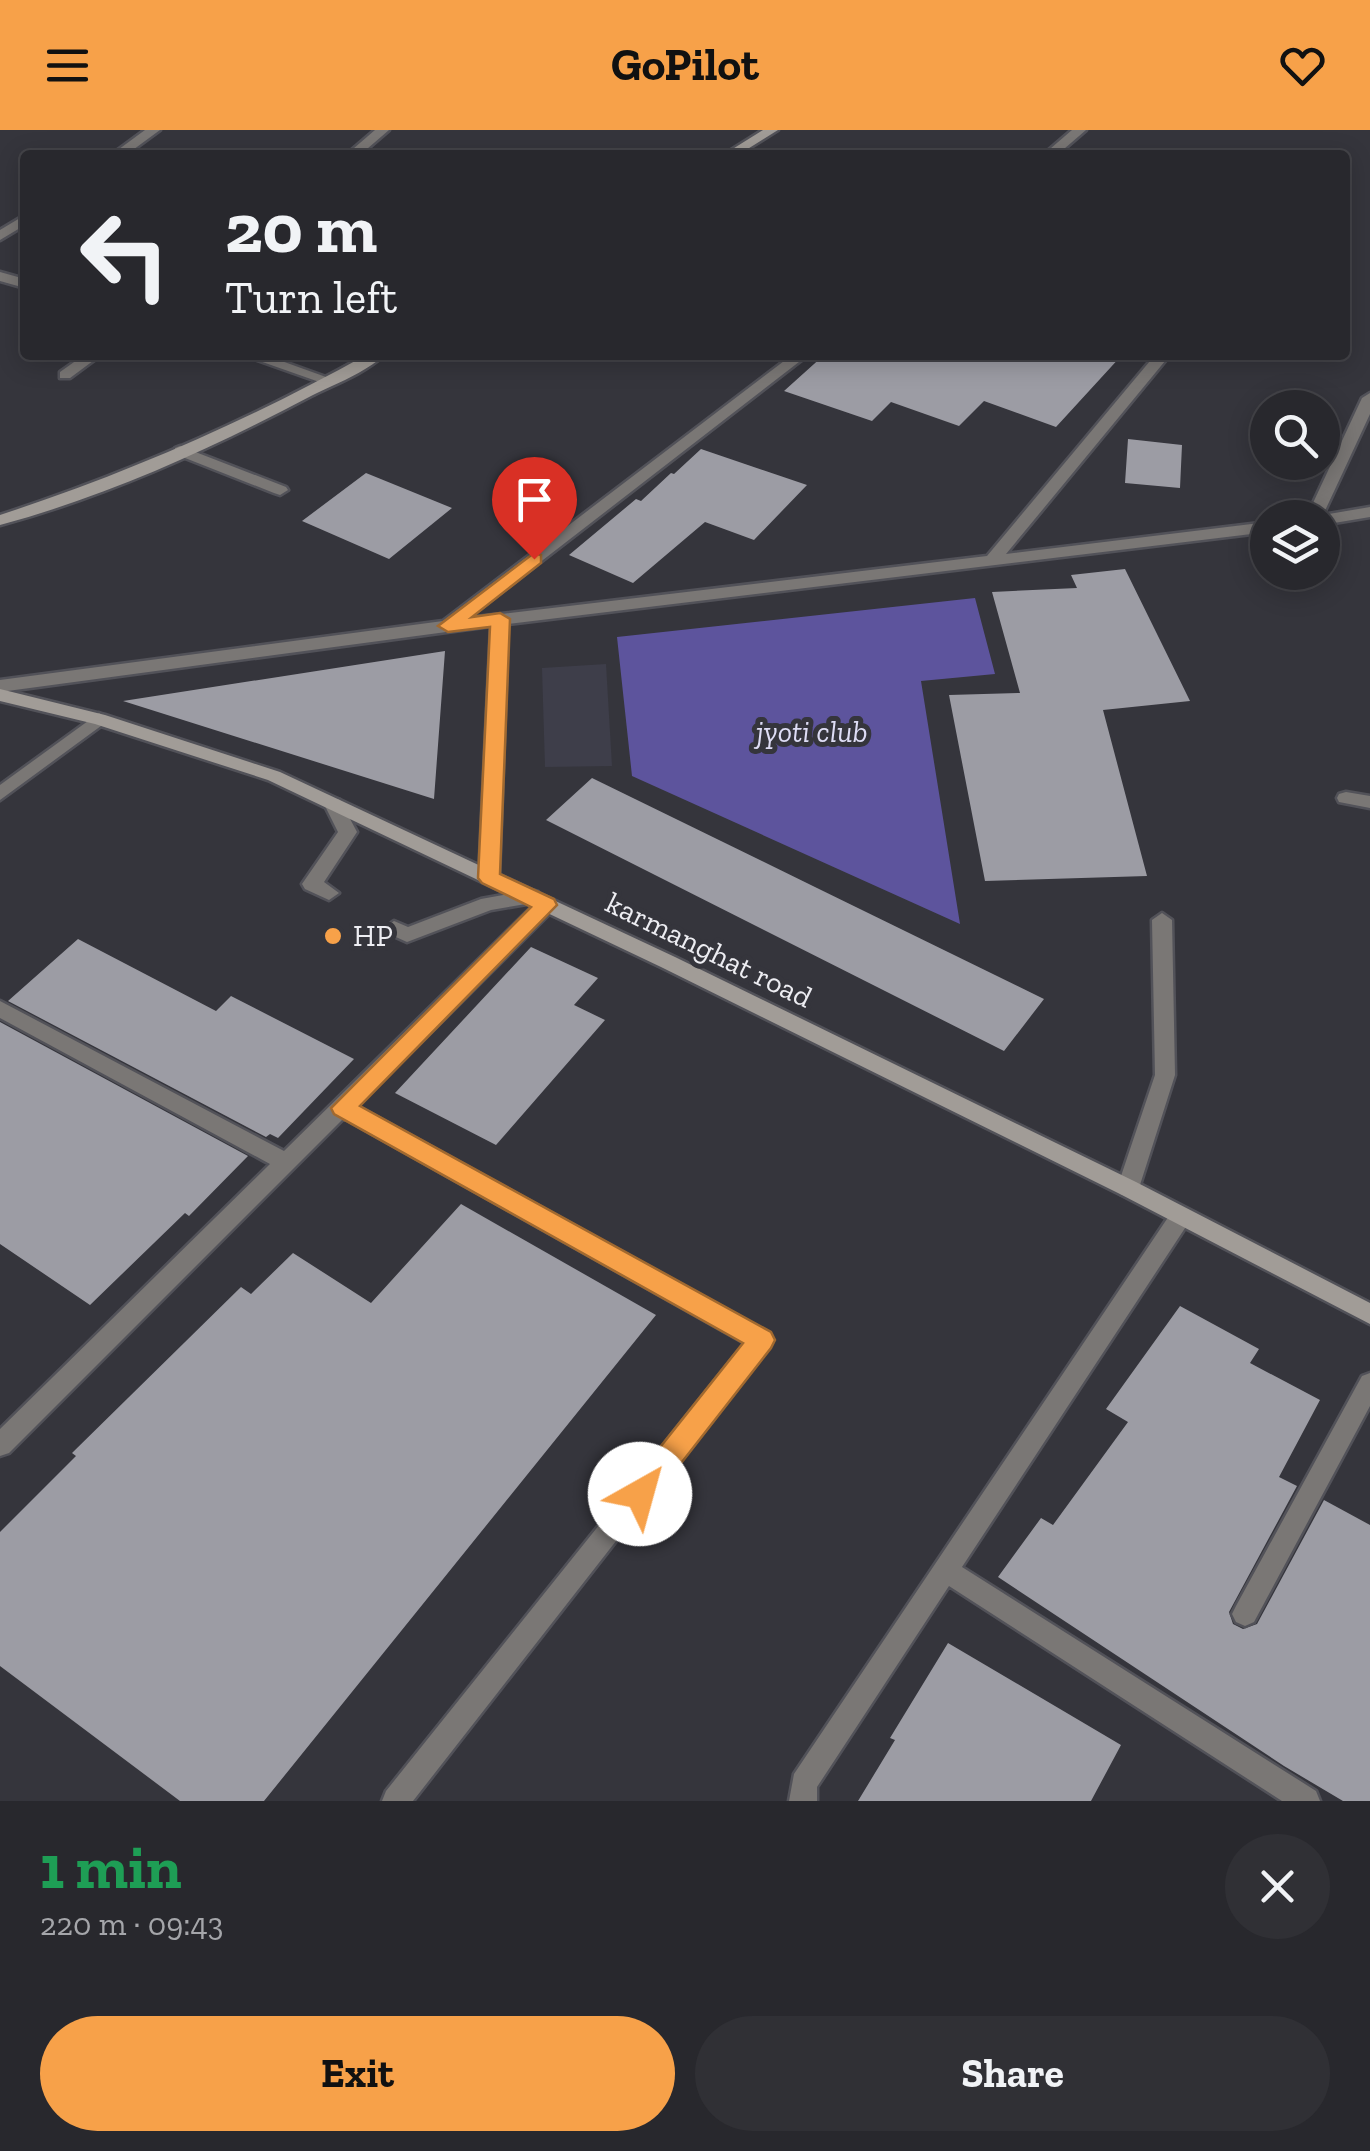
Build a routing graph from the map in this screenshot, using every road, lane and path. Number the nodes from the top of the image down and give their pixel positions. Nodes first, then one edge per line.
1 (154, 130) edge
2 (383, 130) edge
3 (772, 130) edge
4 (1080, 130) edge
5 (125, 150) edge
6 (358, 150) edge
7 (738, 150) edge
8 (1056, 150) edge
9 (86, 360) edge
10 (265, 360) edge
11 (368, 360) edge
12 (794, 360) edge
13 (1159, 360) edge
14 (64, 375) dead end
15 (330, 381) junction
16 (1370, 398) edge
17 (180, 451) junction
18 (280, 490) dead end
19 (1322, 500) edge
20 (1370, 512) edge
21 (1340, 517) edge
22 (0, 520) edge
23 (1250, 529) edge
24 (992, 560) junction
25 (500, 619) junction
26 (448, 626) junction
27 (0, 686) edge
28 (0, 695) edge
29 (98, 718) junction
30 (0, 794) edge
31 (1346, 798) dead end
32 (1370, 802) edge
33 (332, 804) junction
34 (489, 878) junction
35 (329, 893) dead end
36 (538, 901) junction
37 (1162, 920) dead end
38 (394, 928) dead end
39 (0, 1009) edge
40 (343, 1108) junction
41 (288, 1163) junction
42 (1128, 1188) junction
43 (1182, 1216) junction
44 (1370, 1314) edge
45 (1370, 1382) edge
46 (0, 1445) edge
47 (947, 1571) junction
48 (1244, 1614) dead end
49 (396, 1801) edge
50 (803, 1801) edge
51 (1306, 1801) edge

1 - 5 street
2 - 6 street
3 - 7 main road
4 - 8 street
9 - 14 street
10 - 15 street
11 - 15 main road
12 - 26 street
13 - 24 street
15 - 17 main road
16 - 19 street
17 - 18 street
17 - 22 main road
20 - 21 street
23 - 24 street
24 - 25 street
25 - 26 street
25 - 34 street
26 - 27 street
28 - 29 main road, karmanghat road
29 - 30 street
29 - 33 main road, karmanghat road
31 - 32 street
33 - 34 main road, karmanghat road
33 - 35 street
34 - 36 main road, karmanghat road
36 - 38 street
36 - 40 street
36 - 42 main road, karmanghat road
37 - 42 street
39 - 41 street
40 - 41 street
40 - 49 street
41 - 46 street
42 - 43 main road, karmanghat road
43 - 44 main road, karmanghat road
43 - 47 street
45 - 48 street
47 - 50 street
47 - 51 street

